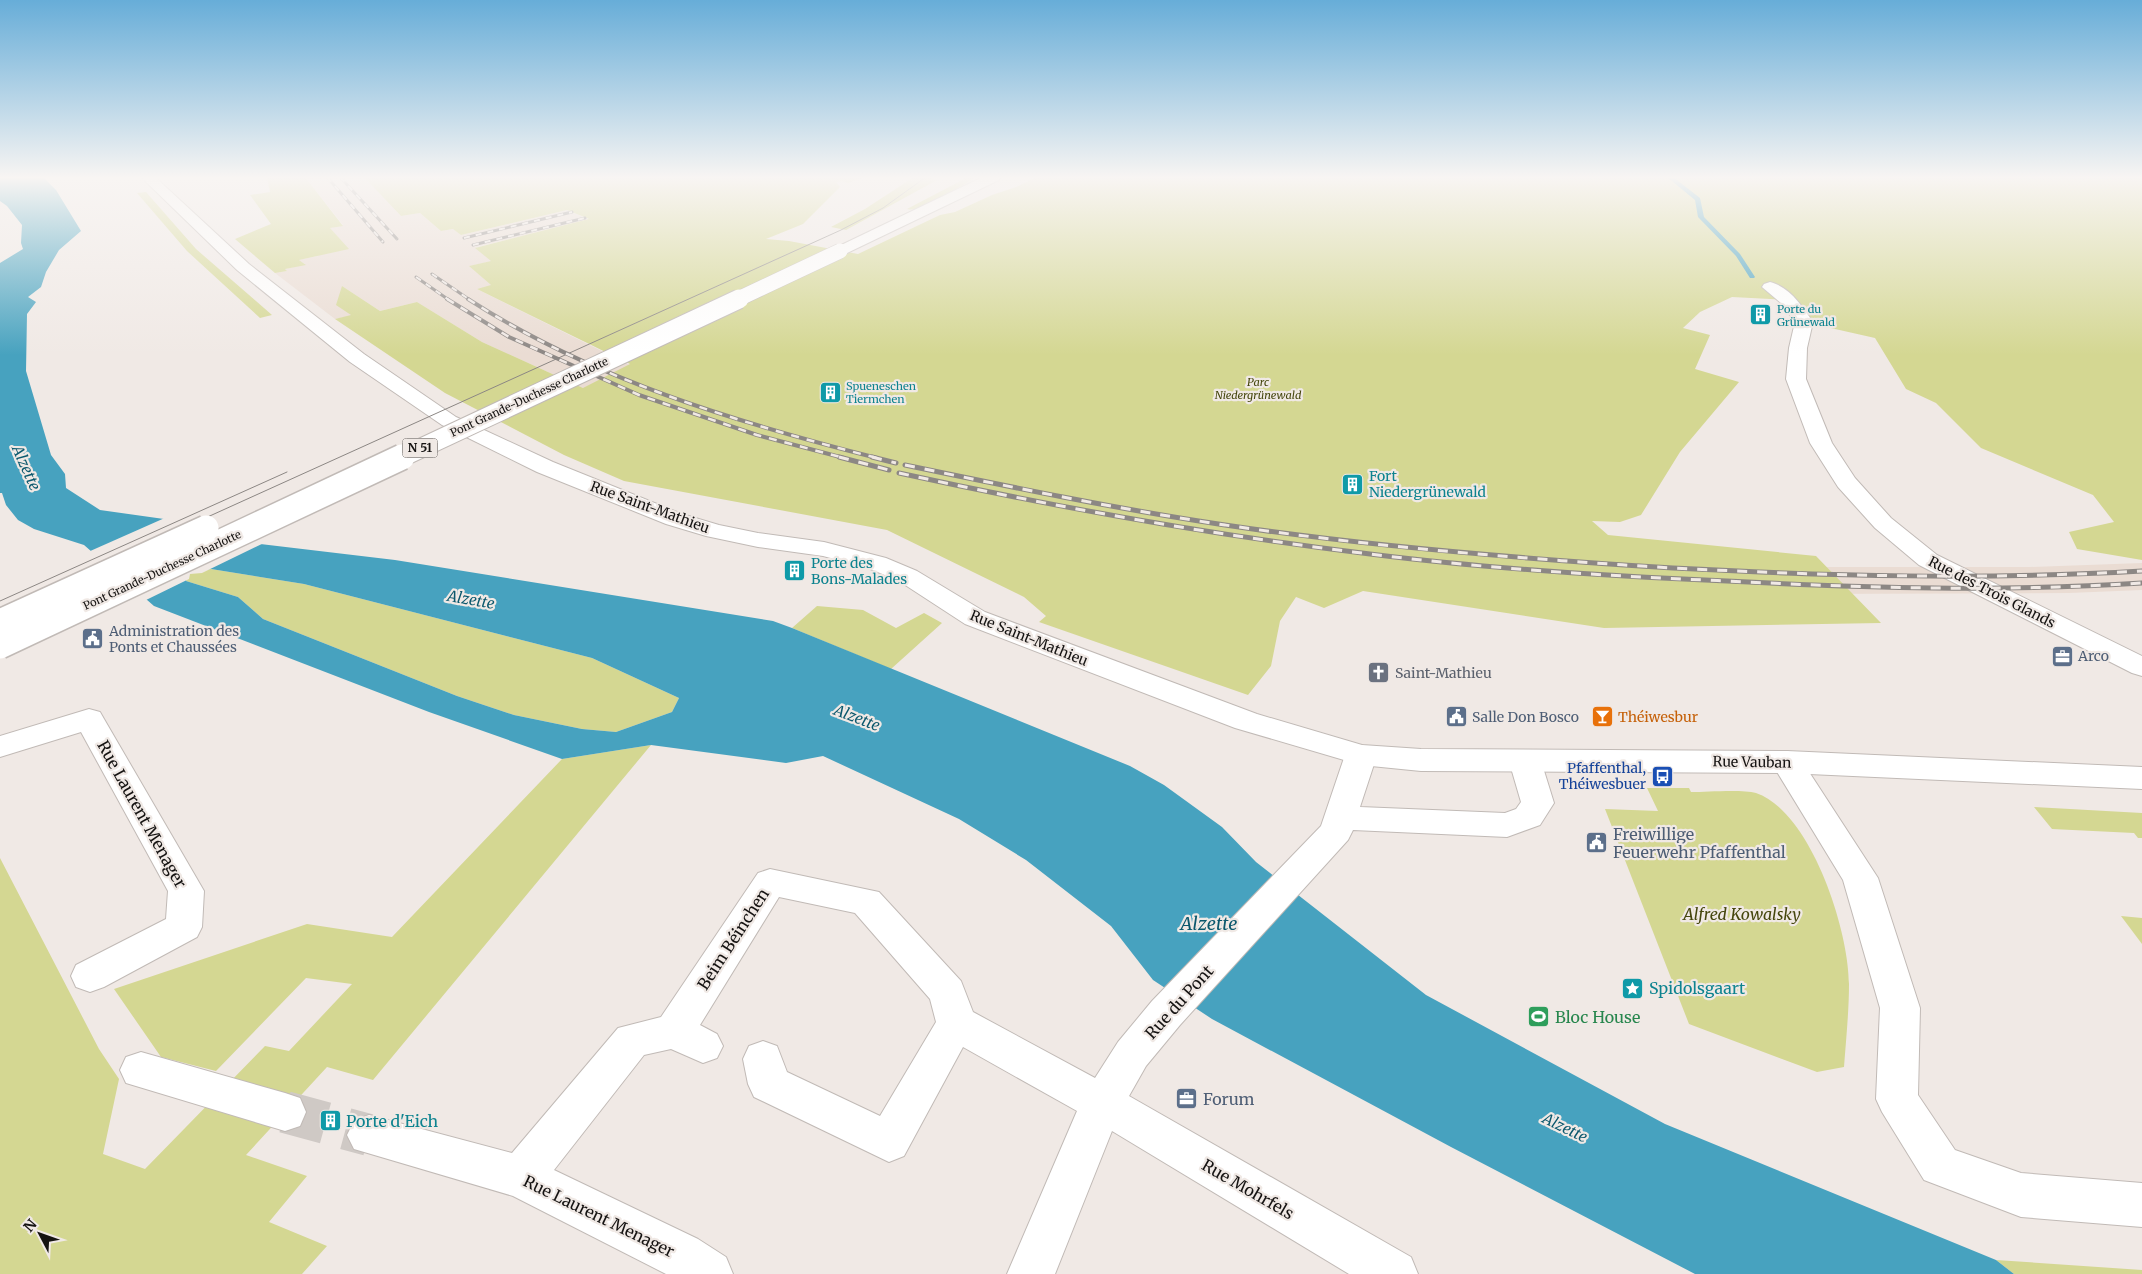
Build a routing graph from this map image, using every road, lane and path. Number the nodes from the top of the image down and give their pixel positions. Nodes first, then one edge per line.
1 (210, 236) edge
2 (850, 236) edge
3 (858, 236) edge
4 (829, 249) junction
5 (1770, 287) dead end
6 (0, 622) edge
7 (0, 646) edge
8 (2142, 667) edge
9 (0, 747) edge
10 (1361, 755) junction
11 (1524, 761) junction
12 (1787, 762) junction
13 (2142, 778) edge
14 (1341, 818) junction
15 (90, 976) dead end
16 (956, 1023) junction
17 (763, 1059) dead end
18 (141, 1070) dead end
19 (1102, 1103) junction
20 (285, 1112) tunnel mouth
21 (369, 1135) tunnel mouth
22 (521, 1177) junction
23 (2142, 1205) edge
24 (709, 1274) edge
25 (1031, 1274) edge
26 (1394, 1274) edge

1 - 10 main road, Rue Saint-Mathieu
2 - 4 main road, N 51
3 - 4 main road, N 51
4 - 6 main road, Pont Grande-Duchesse Charlotte / N 51, bridge
4 - 7 main road, Pont Grande-Duchesse Charlotte / N 51, bridge
5 - 8 main road, Rue des Trois Glands
9 - 15 main road, Rue Laurent Menager
10 - 11 main road, Rue Vauban
10 - 14 main road, Rue du Pont
11 - 12 main road, Rue Vauban
11 - 14 main road
12 - 13 main road, Rue Vauban
12 - 23 main road
14 - 19 main road, Rue du Pont
16 - 17 main road
16 - 19 main road
16 - 22 main road, Beim Béinchen
18 - 20 main road
19 - 25 main road, Rue du Pont
19 - 26 main road, Rue Mohrfels
21 - 22 main road, Rue Laurent Menager
22 - 24 main road, Rue Laurent Menager

